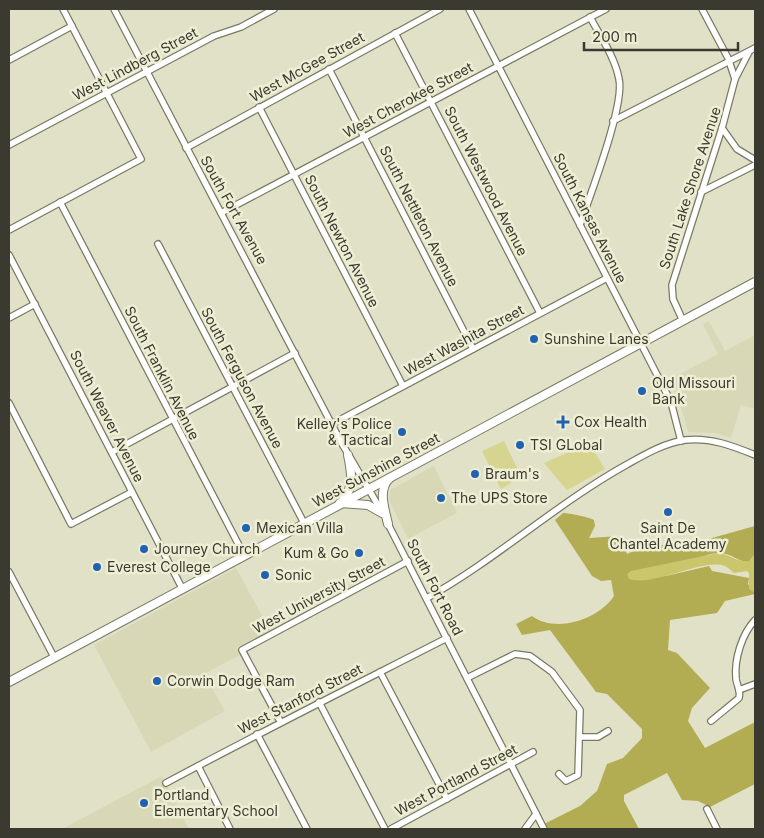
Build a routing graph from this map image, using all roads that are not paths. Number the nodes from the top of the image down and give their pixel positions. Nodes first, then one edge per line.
1 (63, 9) edge
2 (114, 9) edge
3 (274, 9) edge
4 (440, 9) edge
5 (469, 9) edge
6 (606, 9) edge
7 (702, 9) edge
8 (590, 17) junction
9 (72, 26) junction
10 (396, 33) junction
11 (752, 49) edge
12 (9, 60) edge
13 (728, 62) junction
14 (498, 66) junction
15 (329, 69) junction
16 (146, 72) junction
17 (735, 79) junction
18 (107, 92) junction
19 (431, 102) junction
20 (259, 107) junction
21 (613, 121) junction
22 (722, 128) junction
23 (364, 137) junction
24 (9, 145) edge
25 (186, 148) junction
26 (755, 160) edge
27 (755, 165) edge
28 (294, 174) junction
29 (701, 192) junction
30 (60, 202) junction
31 (222, 213) junction
32 (580, 225) junction
33 (9, 230) edge
34 (158, 244) dead end
35 (9, 254) edge
36 (607, 278) junction
37 (755, 282) edge
38 (35, 304) junction
39 (540, 313) junction
40 (9, 318) edge
41 (682, 321) junction
42 (640, 343) junction
43 (473, 349) junction
44 (296, 353) junction
45 (403, 386) junction
46 (231, 387) junction
47 (9, 403) edge
48 (172, 420) junction
49 (332, 424) junction
50 (681, 441) junction
51 (112, 452) junction
52 (348, 454) junction
53 (755, 455) edge
54 (400, 471) junction
55 (368, 488) junction
56 (132, 492) junction
57 (340, 503) junction
58 (382, 513) junction
59 (304, 523) junction
60 (388, 524) junction
61 (244, 555) junction
62 (408, 561) junction
63 (9, 572) edge
64 (182, 588) junction
65 (427, 598) junction
66 (755, 620) edge
67 (447, 638) junction
68 (54, 657) junction
69 (380, 672) junction
70 (468, 678) junction
71 (9, 682) edge
72 (755, 684) edge
73 (739, 690) junction
74 (318, 702) junction
75 (711, 721) dead end
76 (280, 722) junction
77 (608, 731) dead end
78 (257, 734) junction
79 (580, 737) junction
80 (533, 752) dead end
81 (511, 765) junction
82 (198, 766) junction
83 (560, 774) dead end
84 (166, 783) dead end
85 (447, 799) junction
86 (707, 809) dead end
87 (536, 814) junction
88 (230, 829) edge
89 (307, 829) edge
90 (385, 829) edge
91 (391, 829) edge
92 (525, 829) edge
93 (544, 829) edge
94 (717, 829) edge

1 - 9 street
2 - 16 street, South Fort Avenue
3 - 16 street, West Lindberg Street
4 - 10 street, West McGee Street
5 - 14 street, South Kansas Avenue
6 - 8 street, West Cherokee Street
7 - 13 street
8 - 14 street, West Cherokee Street
8 - 21 street
9 - 12 street
9 - 18 street
10 - 15 street, West McGee Street
10 - 19 street, South Westwood Avenue
11 - 13 street
11 - 17 street, South Lake Shore Avenue
13 - 17 street
13 - 21 street
14 - 19 street, West Cherokee Street
14 - 32 street, South Kansas Avenue
15 - 20 street, West McGee Street
15 - 23 street, South Nettleton Avenue
16 - 18 street, West Lindberg Street
16 - 25 street, South Fort Avenue
17 - 22 street, South Lake Shore Avenue
18 - 24 street, West Lindberg Street
18 - 30 street
19 - 23 street, West Cherokee Street
19 - 39 street, South Westwood Avenue
20 - 25 street, West McGee Street
20 - 28 street, South Newton Avenue
21 - 32 street
22 - 26 street
22 - 29 street, South Lake Shore Avenue
23 - 28 street, West Cherokee Street
23 - 43 street, South Nettleton Avenue
25 - 31 street, South Fort Avenue
27 - 29 street
28 - 31 street, West Cherokee Street
28 - 45 street, South Newton Avenue
29 - 41 street, South Lake Shore Avenue
30 - 33 street
30 - 48 street, South Franklin Avenue
31 - 44 street, South Fort Avenue
32 - 36 street, South Kansas Avenue
34 - 46 street, South Ferguson Avenue
35 - 38 street, South Weaver Avenue
36 - 39 street, West Washita Street
36 - 42 street, South Kansas Avenue
37 - 41 main road, West Sunshine Street
38 - 40 street
38 - 51 street, South Weaver Avenue
39 - 43 street, West Washita Street
41 - 42 main road, West Sunshine Street
42 - 50 street, South Kansas Avenue
42 - 54 main road, West Sunshine Street
43 - 45 street, West Washita Street
44 - 46 street
44 - 49 street, South Fort Avenue
45 - 49 street, West Washita Street
46 - 48 street
46 - 59 street, South Ferguson Avenue
47 - 56 street
48 - 51 street
48 - 61 street, South Franklin Avenue
49 - 52 street, South Fort Road
50 - 53 street
50 - 65 street
51 - 56 street, South Weaver Avenue
52 - 55 street, South Fort Road
52 - 57 main road
54 - 55 main road, West Sunshine Street
54 - 60 main road
55 - 57 main road, West Sunshine Street
55 - 58 street, South Fort Road
56 - 64 street, South Weaver Avenue
57 - 58 main road
57 - 59 main road, West Sunshine Street
58 - 60 street, South Fort Road
59 - 61 main road, West Sunshine Street
60 - 62 street, South Fort Road
61 - 64 main road, West Sunshine Street
62 - 65 street, South Fort Road
62 - 76 street, West University Street
63 - 68 street
64 - 68 main road, West Sunshine Street
65 - 67 street, South Fort Road
66 - 73 street
67 - 69 street, West Stanford Street
67 - 70 street, South Fort Road
68 - 71 main road, West Sunshine Street
69 - 74 street, West Stanford Street
69 - 85 street
70 - 79 street
70 - 81 street, South Fort Road
72 - 73 street
73 - 75 street
74 - 76 street, West Stanford Street
74 - 90 street
76 - 78 street, West Stanford Street
77 - 79 street
78 - 82 street, West Stanford Street
78 - 89 street
79 - 83 street
80 - 81 street, West Portland Street
81 - 85 street, West Portland Street
81 - 87 street
82 - 84 street, West Stanford Street
82 - 88 street
85 - 91 street, West Portland Street
86 - 94 street
87 - 92 street
87 - 93 street

